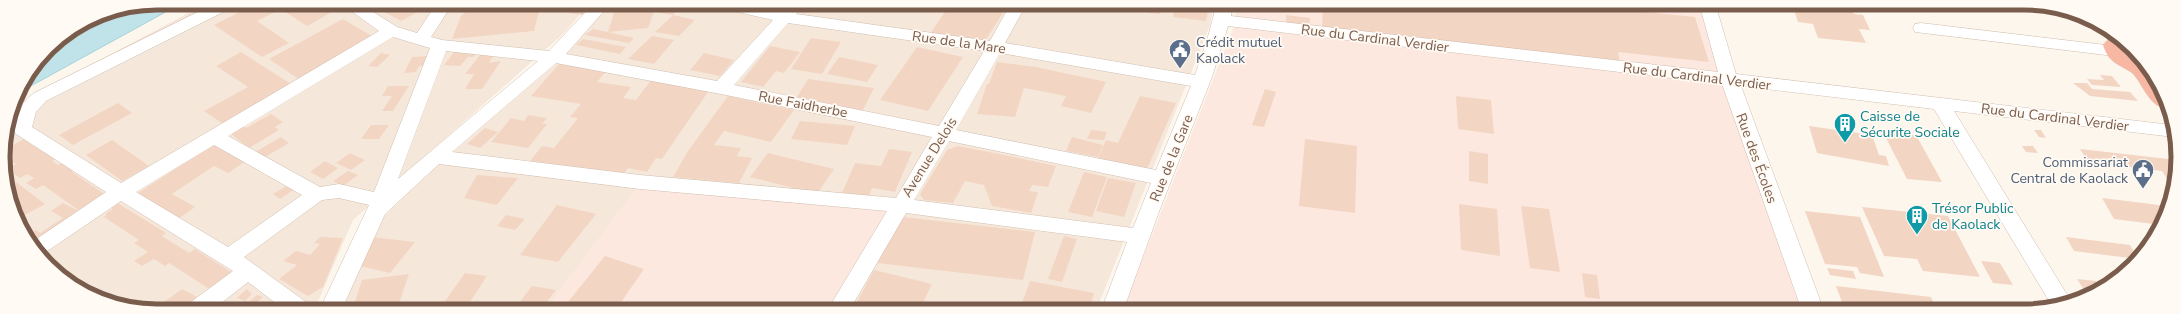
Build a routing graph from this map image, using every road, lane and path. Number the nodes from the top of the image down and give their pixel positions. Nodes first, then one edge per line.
1 (215, 10) edge
2 (359, 10) edge
3 (440, 10) edge
4 (597, 10) edge
5 (750, 10) edge
6 (790, 10) edge
7 (1015, 10) edge
8 (1709, 10) edge
9 (1223, 12) edge
10 (784, 17) junction
11 (1922, 28) dead end
12 (391, 31) junction
13 (421, 39) junction
14 (2113, 40) edge
15 (2115, 41) edge
16 (440, 45) junction
17 (995, 47) junction
18 (553, 57) junction
19 (2141, 68) edge
20 (2146, 76) edge
21 (1729, 79) junction
22 (1201, 82) junction
23 (721, 88) junction
24 (2155, 91) edge
25 (1940, 104) junction
26 (2168, 130) edge
27 (944, 133) junction
28 (215, 137) junction
29 (435, 157) junction
30 (1162, 178) junction
31 (120, 192) junction
32 (317, 194) junction
33 (379, 205) junction
34 (899, 205) junction
35 (1140, 236) junction
36 (40, 246) edge
37 (229, 257) junction
38 (248, 271) junction
39 (2058, 300) edge
40 (204, 304) edge
41 (293, 304) edge
42 (333, 304) edge
43 (842, 304) edge
44 (1115, 304) edge
45 (1810, 304) edge

1 - 31 street
2 - 12 street, Rue Faidherbe
3 - 13 street
4 - 18 street
5 - 10 street, Rue de la Mare
6 - 10 street
7 - 17 street, Avenue Delois
8 - 21 street, Rue des Écoles
9 - 21 street, Rue du Cardinal Verdier
9 - 22 street, Rue de la Gare
10 - 17 street, Rue de la Mare
10 - 23 street
11 - 14 street
12 - 13 street, Rue Faidherbe
12 - 28 street
13 - 16 street, Rue Faidherbe
15 - 19 highway
16 - 18 street, Rue Faidherbe
16 - 33 street
17 - 22 street, Rue de la Mare
17 - 27 street, Avenue Delois
18 - 23 street, Rue Faidherbe
18 - 29 street
20 - 24 highway
21 - 25 street, Rue du Cardinal Verdier
21 - 45 street, Rue des Écoles
22 - 30 street, Rue de la Gare
23 - 27 street, Rue Faidherbe
25 - 26 street, Rue du Cardinal Verdier
25 - 39 street
27 - 30 street, Rue Faidherbe
27 - 34 street, Avenue Delois
28 - 31 street
28 - 32 street
29 - 33 street
29 - 34 street
30 - 35 street, Rue de la Gare
31 - 36 street
31 - 37 street
32 - 33 street
32 - 37 street
33 - 42 street
34 - 35 street
34 - 43 street, Avenue Delois
35 - 44 street, Rue de la Gare
37 - 38 street
38 - 40 street
38 - 41 street

